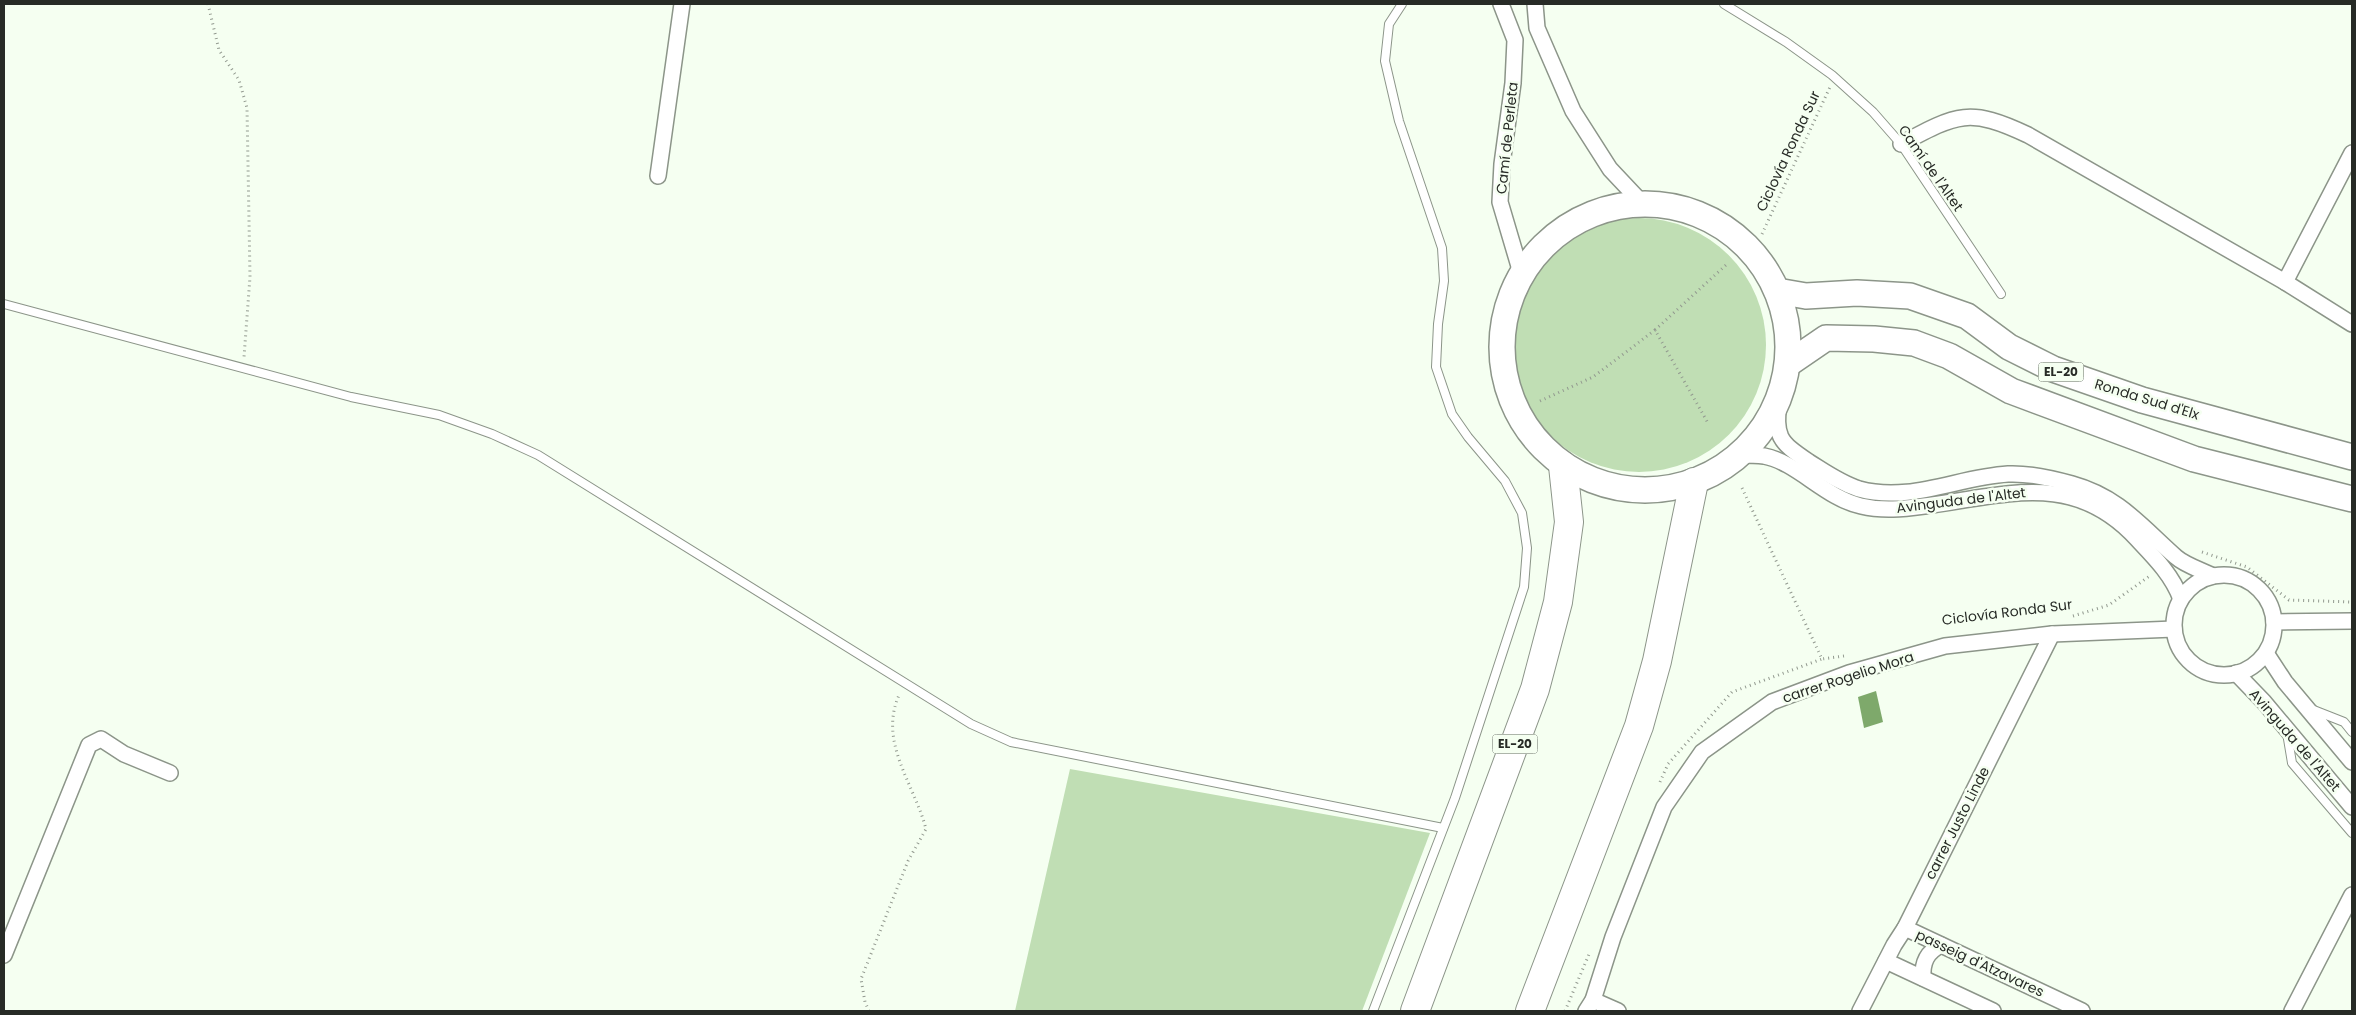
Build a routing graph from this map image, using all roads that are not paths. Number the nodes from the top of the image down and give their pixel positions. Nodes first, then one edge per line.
1 (682, 4) edge
2 (1402, 4) edge
3 (1501, 4) edge
4 (1535, 4) edge
5 (1724, 4) edge
6 (1902, 144) junction
7 (2352, 153) edge
8 (658, 176) dead end
9 (1642, 203) junction
10 (1520, 273) junction
11 (2285, 282) junction
12 (1777, 291) junction
13 (2001, 294) dead end
14 (4, 304) edge
15 (2352, 324) edge
16 (1788, 364) junction
17 (1779, 400) junction
18 (1738, 455) junction
19 (2352, 457) edge
20 (1563, 466) junction
21 (1694, 482) junction
22 (2352, 499) edge
23 (2213, 576) junction
24 (2180, 600) junction
25 (2352, 621) edge
26 (2274, 622) junction
27 (2174, 629) junction
28 (2052, 634) junction
29 (2266, 653) junction
30 (2236, 673) junction
31 (2306, 707) junction
32 (2287, 729) junction
33 (2352, 732) edge
34 (2352, 762) edge
35 (170, 773) dead end
36 (2352, 807) edge
37 (1443, 828) junction
38 (2352, 833) edge
39 (2352, 895) edge
40 (1905, 928) junction
41 (1941, 945) junction
42 (4, 955) edge
43 (1886, 961) junction
44 (1923, 978) junction
45 (1590, 1006) edge
46 (1374, 1011) edge
47 (1415, 1011) edge
48 (1530, 1011) edge
49 (1618, 1011) edge
50 (1860, 1011) edge
51 (1993, 1011) edge
52 (2082, 1011) edge
53 (2292, 1011) edge

1 - 8 street
2 - 37 lane
3 - 10 street, Camí de Perleta
4 - 9 street
5 - 6 lane, Camí de l'Altet
6 - 11 street
6 - 13 lane, Camí de l'Altet
7 - 11 street
9 - 10 highway
9 - 12 highway
10 - 20 highway
11 - 15 street
12 - 16 highway
12 - 19 highway, Ronda Sud d'Elx / EL-20
14 - 37 lane
16 - 17 highway
16 - 22 highway, EL-20
17 - 18 highway
17 - 23 street, Avinguda de l'Altet
18 - 21 highway
18 - 24 street, Avinguda de l'Altet
20 - 21 highway
20 - 47 highway, EL-20
21 - 48 highway
23 - 24 street
23 - 26 street
24 - 27 street
25 - 26 street
26 - 29 street
27 - 28 street, carrer Rogelio Mora
27 - 30 street
28 - 40 street, carrer Justo Linde
28 - 45 street, carrer Rogelio Mora
29 - 30 street
29 - 31 street, Avinguda de l'Altet
30 - 32 street, Avinguda de l'Altet
31 - 33 lane
31 - 34 street, Avinguda de l'Altet
32 - 36 street, Avinguda de l'Altet
32 - 38 lane
35 - 42 street
37 - 46 lane
39 - 53 street
40 - 41 street, passeig d'Atzavares
40 - 43 street, carrer Justo Linde
41 - 44 street
41 - 52 street, passeig d'Atzavares
43 - 44 street
43 - 50 street, carrer Justo Linde
44 - 51 street
45 - 49 street

